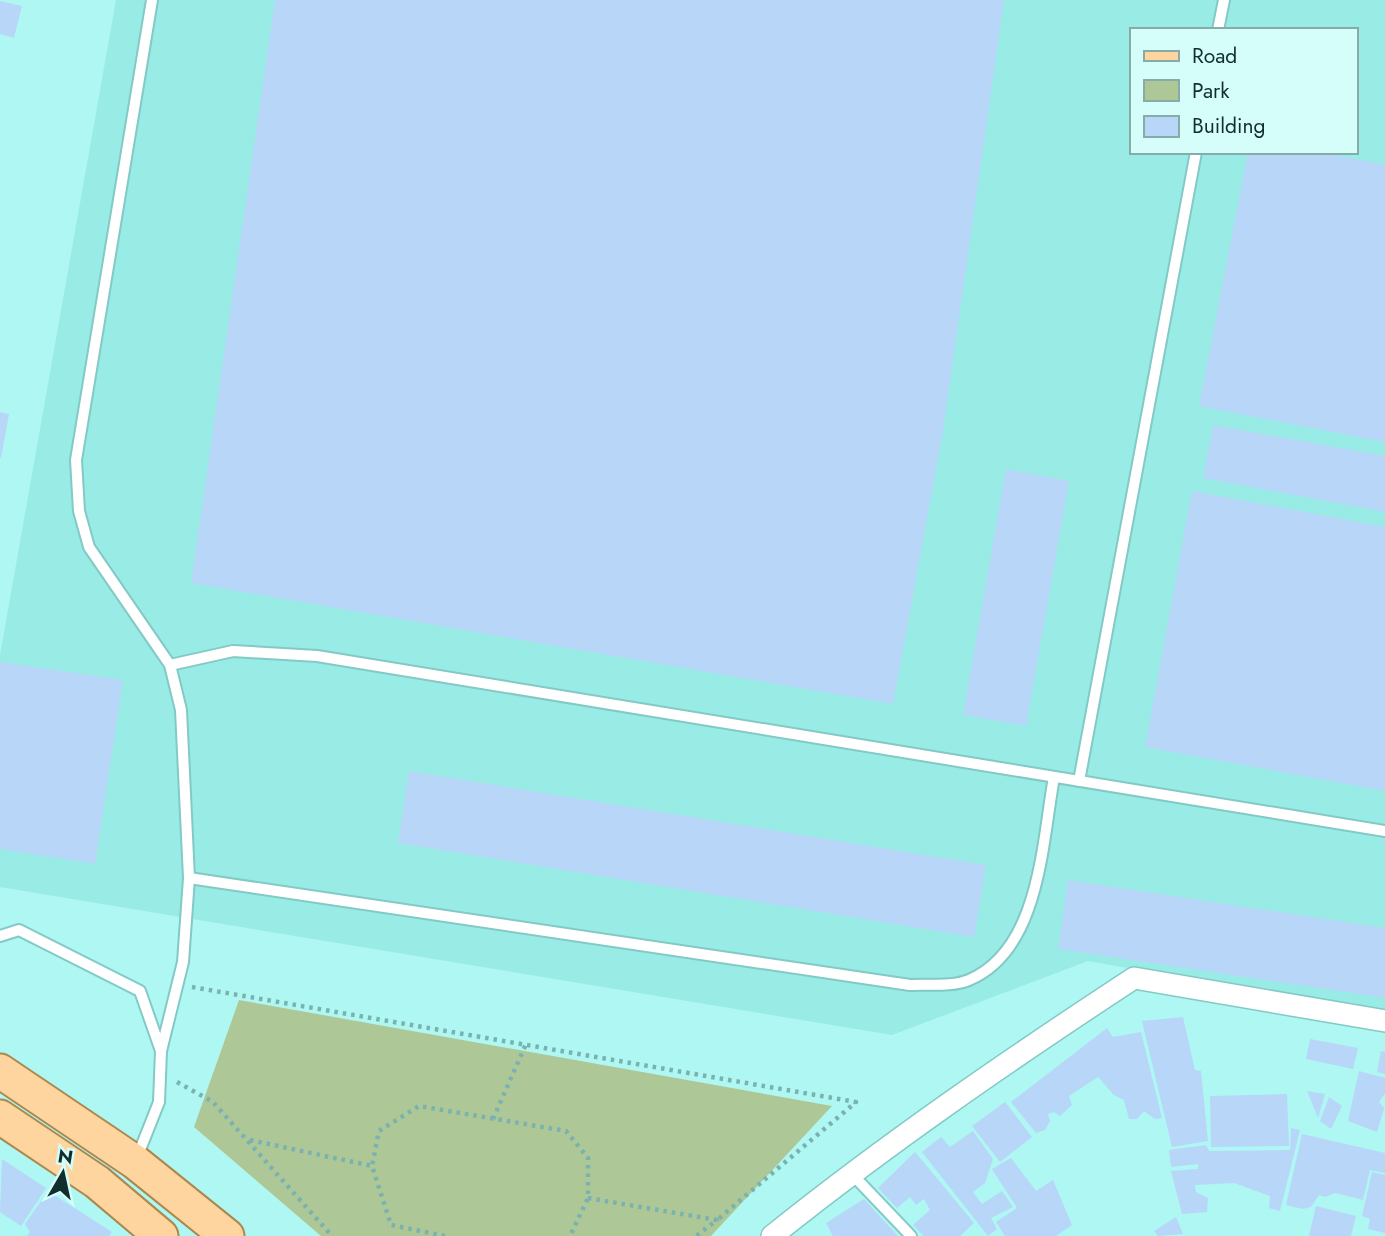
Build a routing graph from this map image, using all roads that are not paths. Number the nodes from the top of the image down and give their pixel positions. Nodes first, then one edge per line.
1 (152, 0) edge
2 (1224, 0) edge
3 (1218, 28) edge
4 (1196, 154) edge
5 (170, 665) junction
6 (1054, 777) junction
7 (1079, 781) junction
8 (1385, 831) edge
9 (189, 878) junction
10 (0, 936) edge
11 (1385, 1021) edge
12 (161, 1051) junction
13 (0, 1071) edge
14 (0, 1117) edge
15 (135, 1162) junction
16 (850, 1172) junction
17 (161, 1236) edge
18 (227, 1236) edge
19 (772, 1236) edge
20 (911, 1236) edge

1 - 5 lane
2 - 3 lane
4 - 7 lane
5 - 6 lane
5 - 9 lane
6 - 7 lane
6 - 9 lane
7 - 8 lane
9 - 12 lane
10 - 12 lane
11 - 16 street
12 - 15 lane
13 - 15 main road
14 - 17 main road
15 - 18 main road
16 - 19 street
16 - 20 lane

